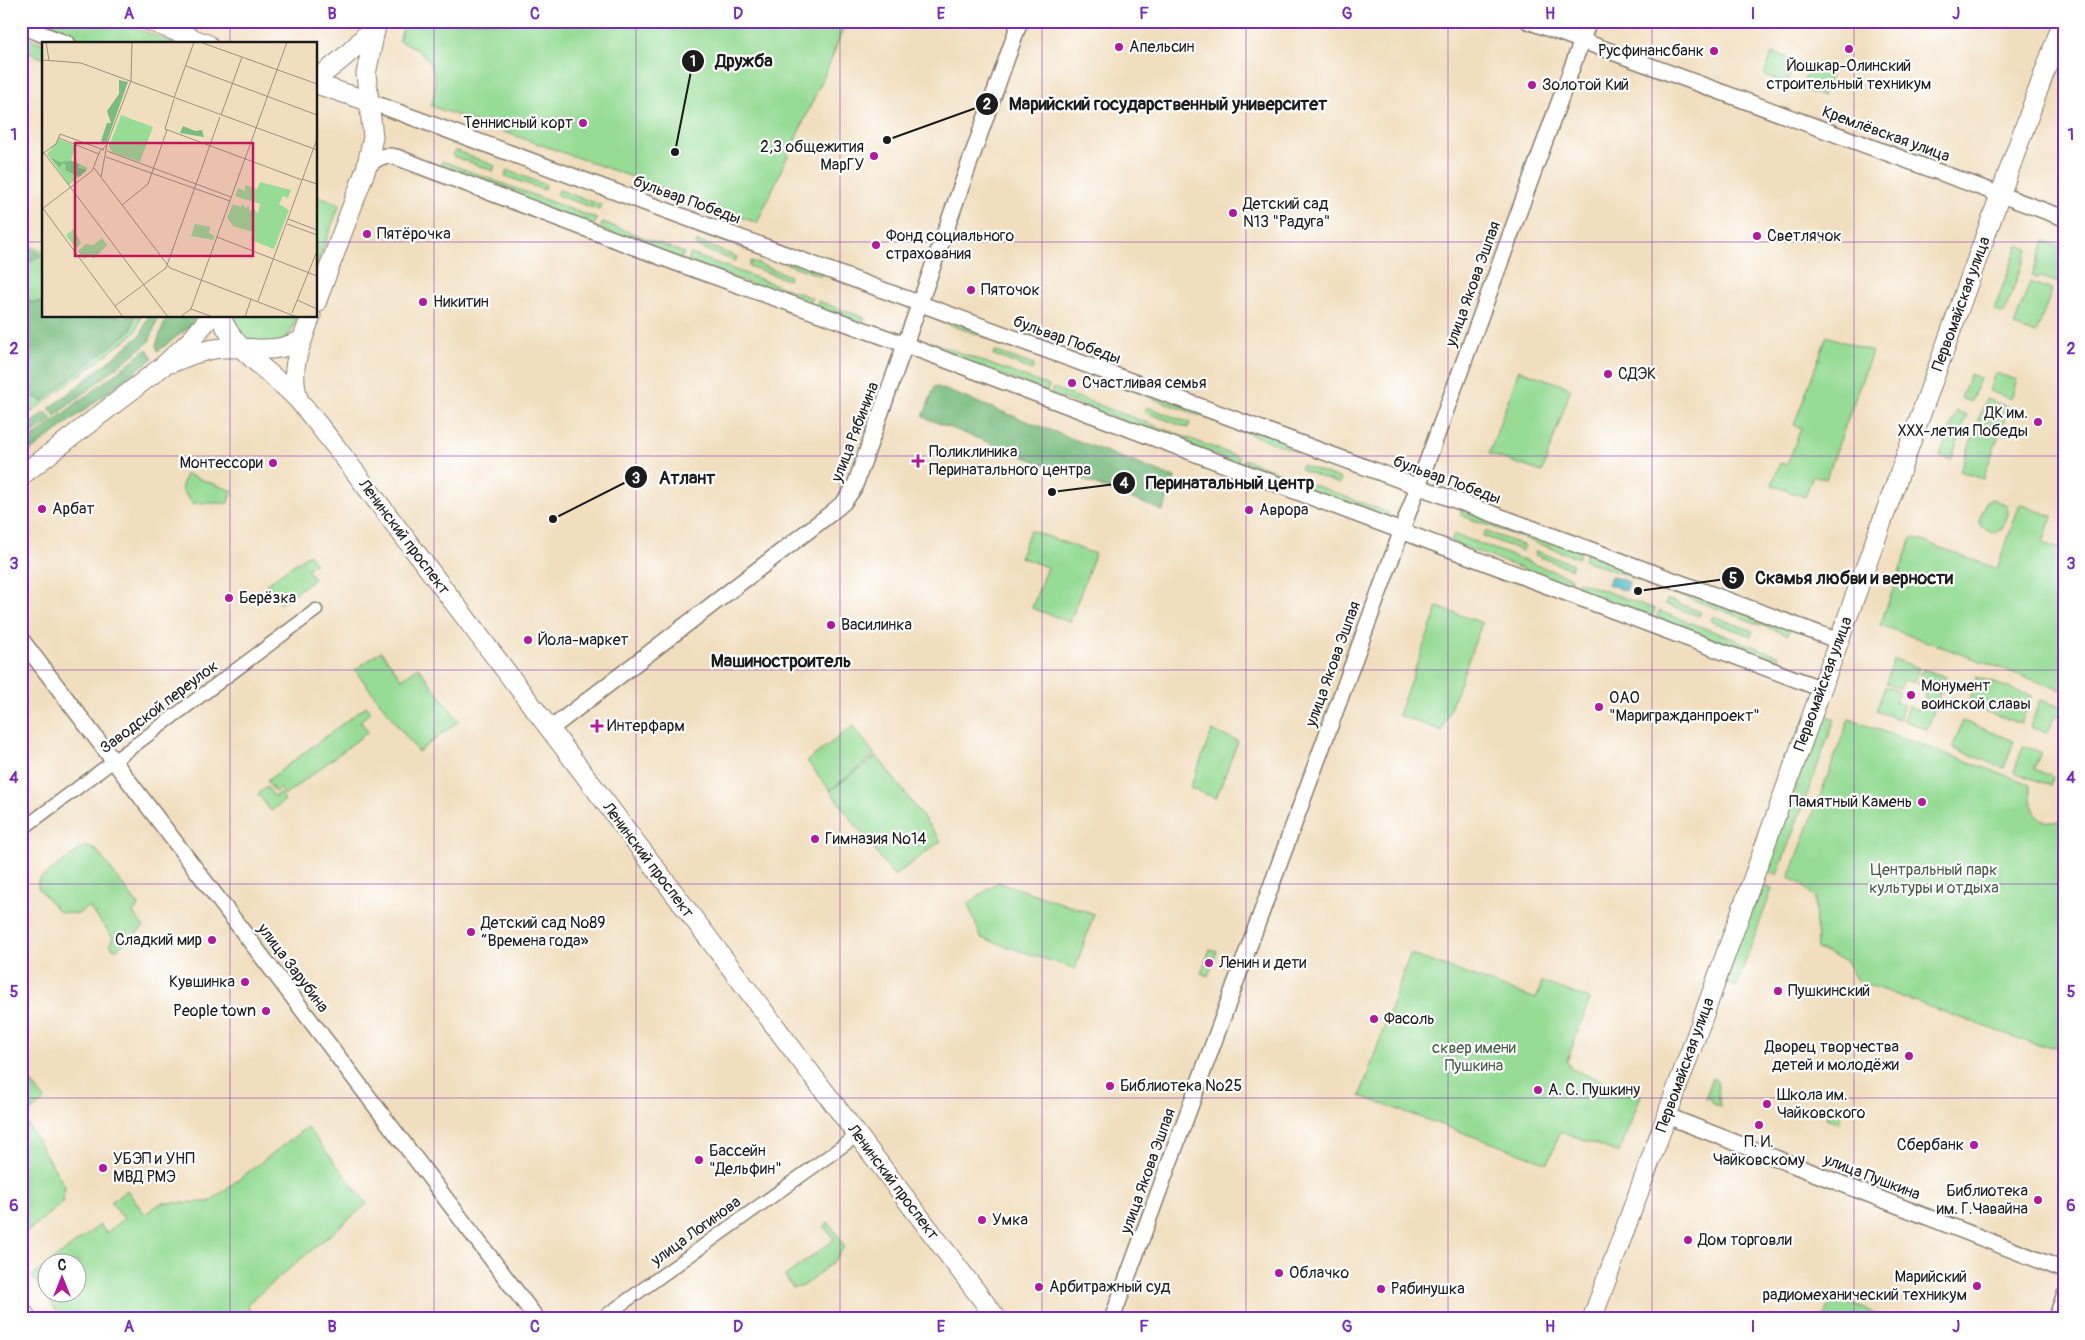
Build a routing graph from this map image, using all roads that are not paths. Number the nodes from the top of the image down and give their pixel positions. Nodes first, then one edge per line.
1 (148, 21) edge
2 (377, 21) edge
3 (1020, 21) edge
4 (1528, 21) edge
5 (1589, 21) edge
6 (2063, 21) edge
7 (21, 26) edge
8 (1581, 41) junction
9 (63, 42) edge
10 (203, 42) edge
11 (318, 77) edge
12 (318, 85) edge
13 (368, 101) junction
14 (366, 169) junction
15 (2000, 195) junction
16 (2064, 218) edge
17 (318, 298) edge
18 (920, 304) junction
19 (209, 318) edge
20 (222, 318) edge
21 (310, 318) edge
22 (303, 339) junction
23 (906, 345) junction
24 (243, 348) junction
25 (191, 355) junction
26 (163, 366) junction
27 (274, 377) junction
28 (299, 401) junction
29 (21, 476) edge
30 (1417, 487) junction
31 (1401, 531) junction
32 (316, 610) dead end
33 (21, 639) edge
34 (1839, 641) junction
35 (1822, 689) junction
36 (549, 730) junction
37 (113, 760) junction
38 (21, 830) edge
39 (1667, 1116) junction
40 (858, 1135) junction
41 (2064, 1270) edge
42 (2064, 1293) edge
43 (21, 1309) edge
44 (28, 1319) edge
45 (537, 1319) edge
46 (601, 1319) edge
47 (997, 1319) edge
48 (1112, 1319) edge
49 (1592, 1319) edge
50 (2054, 1319) edge

1 - 10 main road
2 - 11 main road
2 - 13 main road
3 - 18 street, улица Рябинина
4 - 8 street, Кремлёвская улица
5 - 8 street, улица Якова Эшпая
6 - 15 main road, Первомайская улица
7 - 9 street
8 - 15 street, Кремлёвская улица
8 - 30 street, улица Якова Эшпая
12 - 13 main road
13 - 14 main road
13 - 18 street, бульвар Победы
14 - 17 main road
14 - 23 street
15 - 16 street, Кремлёвская улица
15 - 34 main road, Первомайская улица
18 - 23 street, улица Рябинина
18 - 30 street, бульвар Победы
19 - 26 main road
20 - 24 main road, Ленинский проспект
21 - 22 main road, Ленинский проспект
22 - 24 main road
22 - 28 main road, Ленинский проспект
23 - 31 street
23 - 36 street, улица Рябинина
24 - 25 main road
24 - 27 main road, Ленинский проспект
25 - 26 main road
25 - 27 main road, Ленинский проспект
26 - 29 main road
27 - 28 main road, Ленинский проспект
28 - 36 main road, Ленинский проспект
30 - 31 street, улица Якова Эшпая
30 - 34 street, бульвар Победы
31 - 35 street
31 - 48 street, улица Якова Эшпая
32 - 37 street, Заводской переулок
33 - 37 street, улица Зарубина
34 - 35 main road, Первомайская улица
35 - 39 main road, Первомайская улица
36 - 40 main road, Ленинский проспект
37 - 38 street, Заводской переулок
37 - 45 street, улица Зарубина
39 - 41 street, улица Пушкина
39 - 49 main road, Первомайская улица
40 - 46 street, улица Логинова
40 - 47 main road, Ленинский проспект
42 - 50 street
43 - 44 main road

